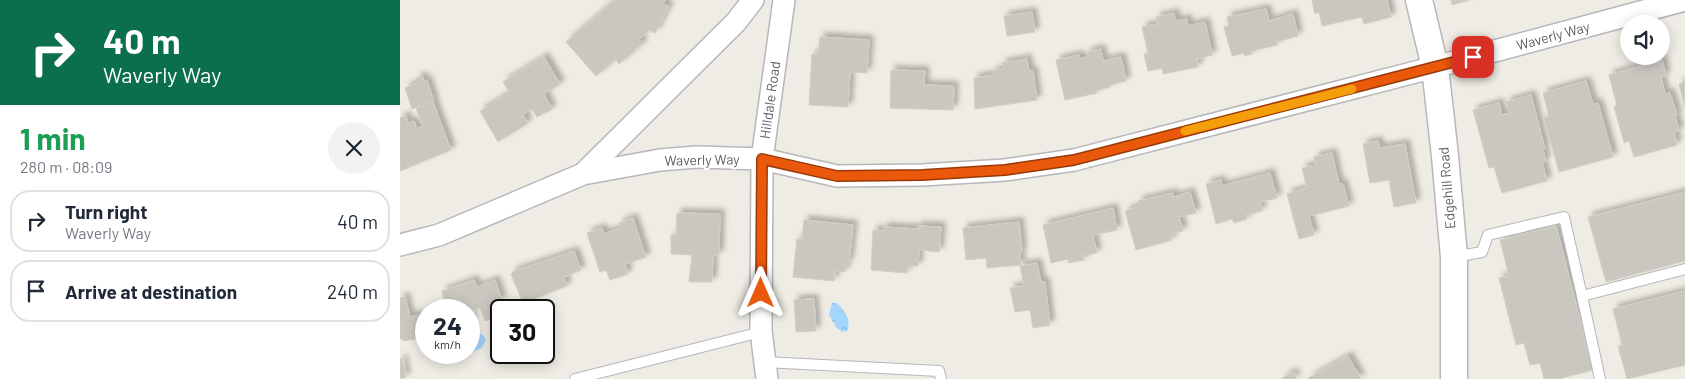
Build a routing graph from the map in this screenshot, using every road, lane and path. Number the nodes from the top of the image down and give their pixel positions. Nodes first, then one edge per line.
1 (753, 0) edge
2 (784, 0) edge
3 (1419, 0) edge
4 (1685, 0) edge
5 (1435, 68) junction
6 (762, 159) junction
7 (583, 174) junction
8 (400, 245) edge
9 (1454, 257) junction
10 (1685, 269) edge
11 (1582, 296) junction
12 (761, 332) junction
13 (765, 370) edge
14 (575, 379) edge
15 (941, 379) edge
16 (1454, 379) edge
17 (1600, 379) edge

1 - 7 street
2 - 6 street, Hilldale Road
3 - 5 street, Edgehill Road
4 - 5 street, Waverly Way
5 - 6 street, Waverly Way
5 - 9 street, Edgehill Road
6 - 7 street, Waverly Way
6 - 12 street, Hilldale Road
7 - 8 street, Waverly Way
9 - 11 lane
9 - 16 street, Edgehill Road
10 - 11 lane
11 - 17 lane
12 - 13 street, Hilldale Road
12 - 14 lane
13 - 15 lane

